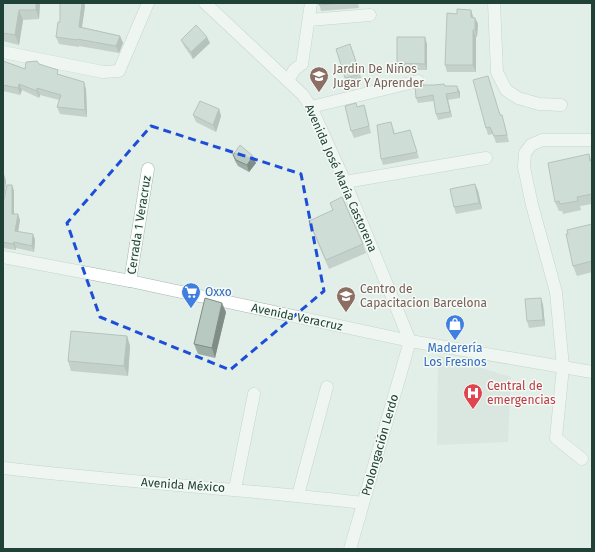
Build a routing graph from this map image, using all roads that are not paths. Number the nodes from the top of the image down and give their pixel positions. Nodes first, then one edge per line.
1 (148, 3) edge
2 (206, 3) edge
3 (311, 3) edge
4 (494, 3) edge
5 (370, 15) dead end
6 (308, 20) junction
7 (3, 52) edge
8 (288, 81) junction
9 (418, 81) dead end
10 (561, 105) dead end
11 (311, 107) junction
12 (592, 140) edge
13 (486, 158) dead end
14 (148, 169) dead end
15 (344, 182) junction
16 (3, 257) edge
17 (130, 281) junction
18 (410, 341) junction
19 (562, 367) junction
20 (592, 372) edge
21 (327, 387) dead end
22 (254, 394) dead end
23 (582, 458) dead end
24 (3, 468) edge
25 (235, 489) junction
26 (298, 495) junction
27 (363, 502) junction
28 (350, 549) edge

1 - 7 street
2 - 8 street, Avenida José María Castorena
3 - 6 street
4 - 10 street
5 - 6 street
6 - 8 street
8 - 11 street, Avenida José María Castorena
9 - 11 street
11 - 15 street, Avenida José María Castorena
12 - 19 street
13 - 15 street
14 - 17 street, Cerrada 1 Veracruz
15 - 18 street, Avenida José María Castorena
16 - 17 street, Avenida Veracruz
17 - 18 street, Avenida Veracruz
18 - 19 street, Avenida Veracruz
18 - 27 street, Prolongación Lerdo
19 - 20 street, Avenida Veracruz
19 - 23 street
21 - 26 street
22 - 25 street
24 - 25 street, Avenida México
25 - 26 street, Avenida México
26 - 27 street, Avenida México
27 - 28 street, Prolongación Lerdo

